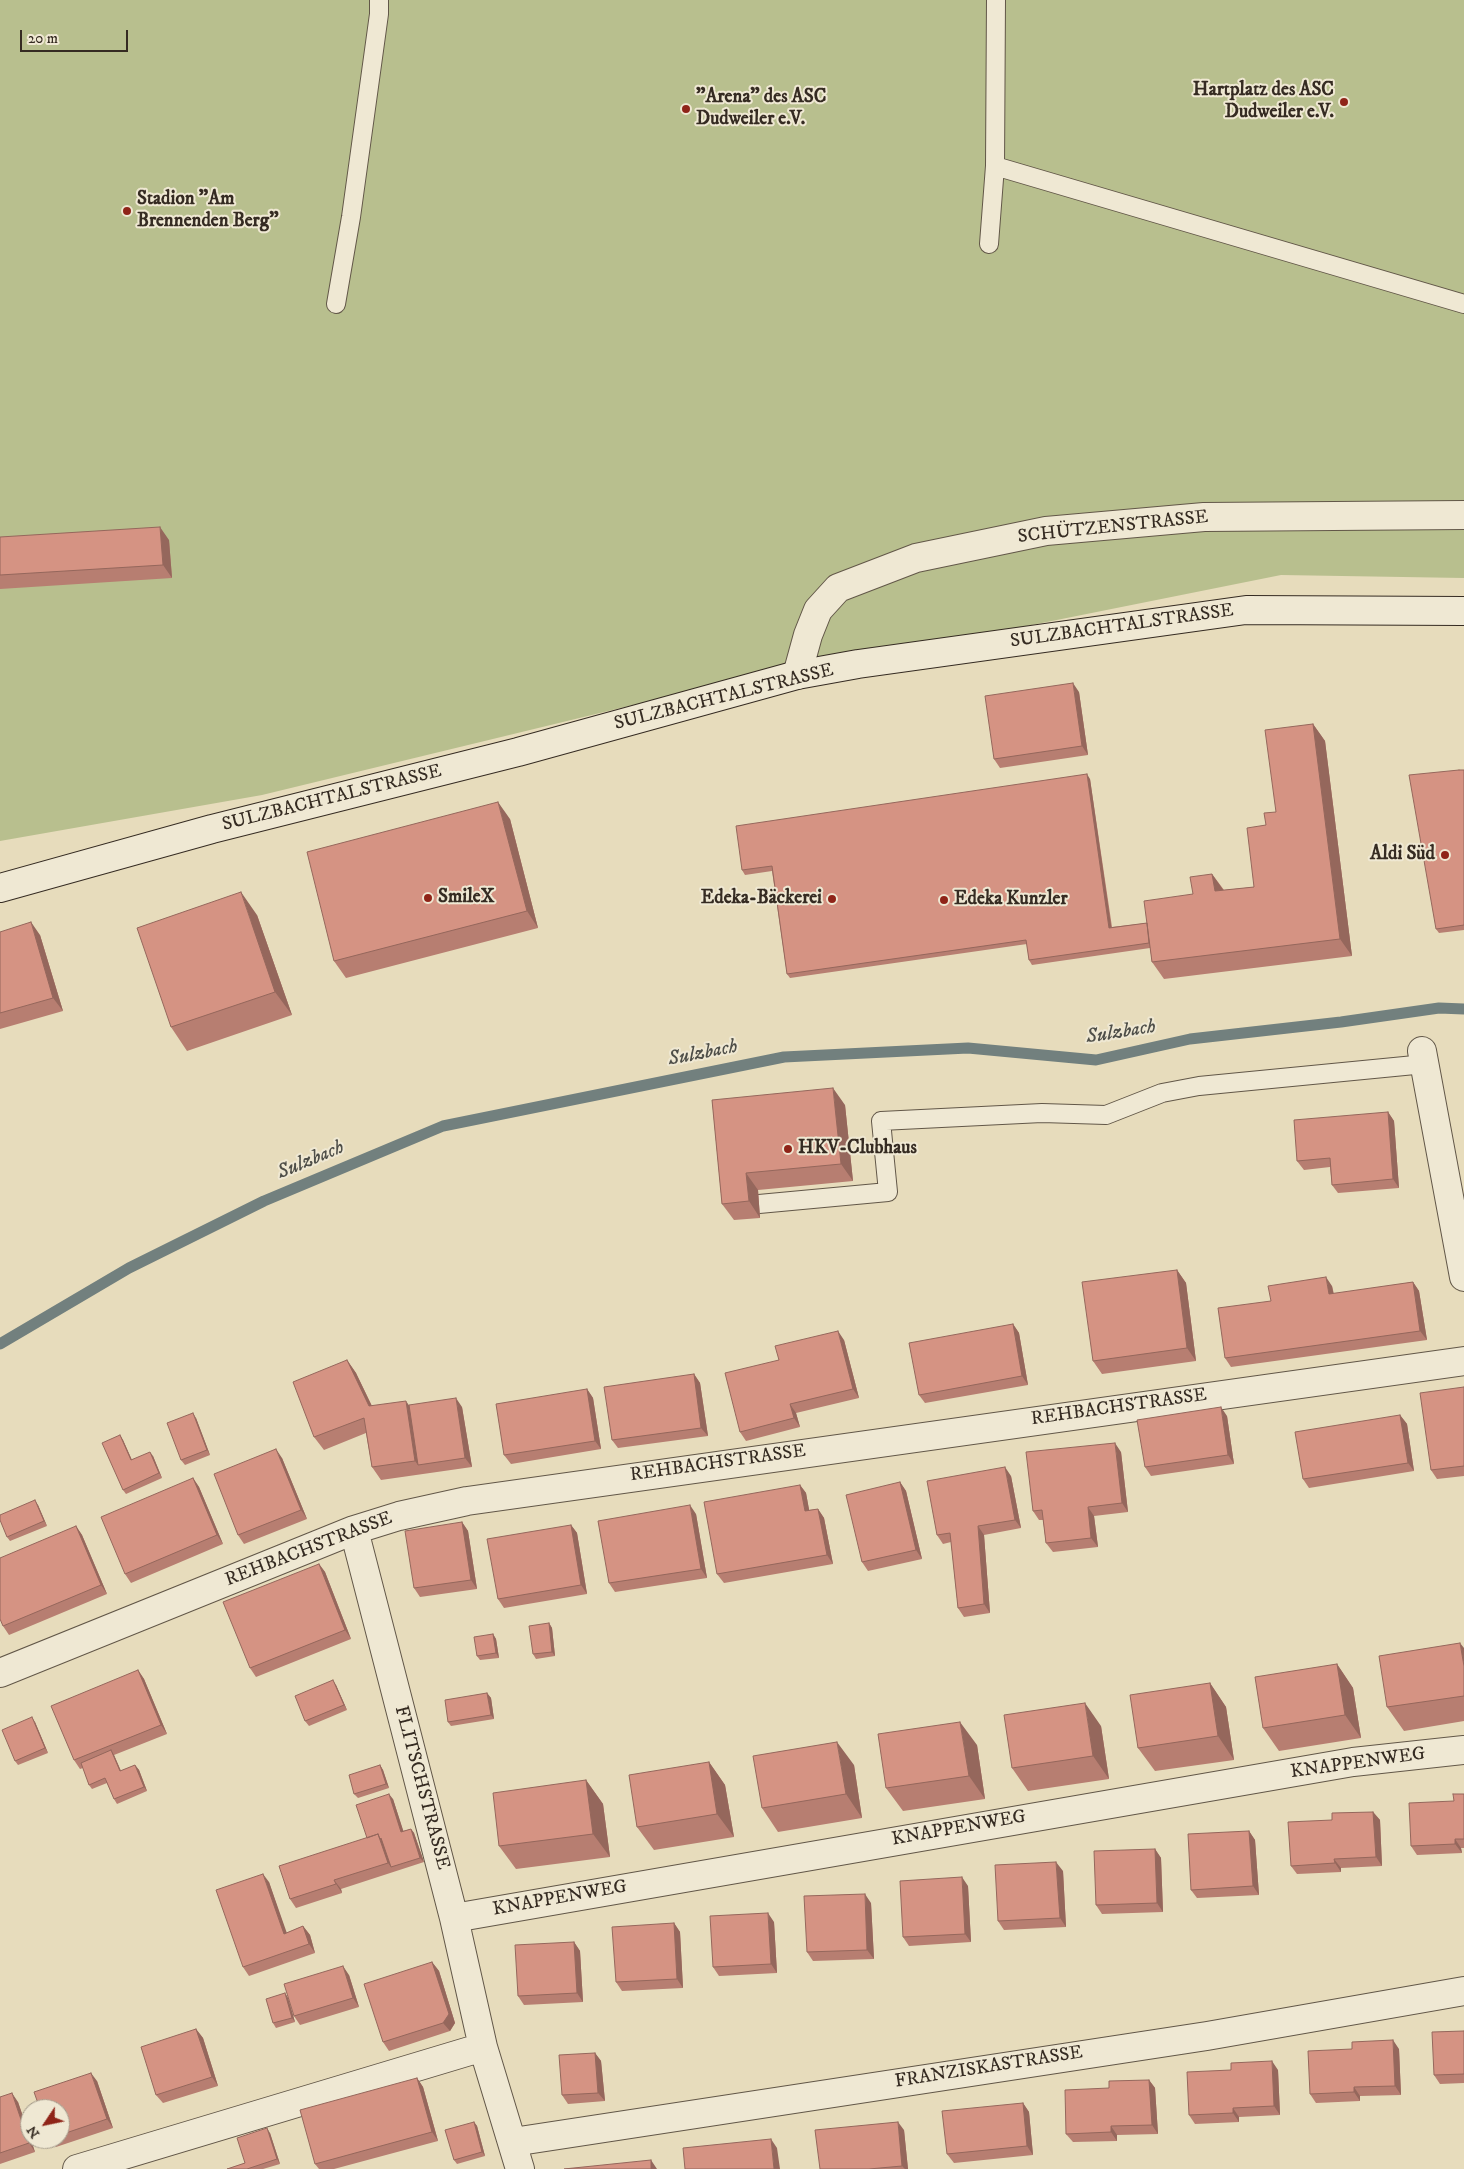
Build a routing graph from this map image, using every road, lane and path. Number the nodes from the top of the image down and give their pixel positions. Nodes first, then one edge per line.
1 (379, 0) edge
2 (996, 0) edge
3 (995, 166) junction
4 (989, 244) dead end
5 (336, 304) dead end
6 (1464, 304) edge
7 (1464, 514) edge
8 (1464, 611) edge
9 (797, 675) junction
10 (0, 888) edge
11 (1424, 1057) joint
12 (759, 1204) edge
13 (1464, 1277) edge
14 (1464, 1361) edge
15 (354, 1530) junction
16 (0, 1673) edge
17 (1464, 1750) edge
18 (454, 1918) junction
19 (1464, 1991) edge
20 (483, 2047) junction
21 (513, 2142) junction
22 (77, 2169) edge
23 (520, 2169) edge

1 - 5 lane
2 - 3 lane
3 - 4 lane
3 - 6 lane
7 - 9 street, SCHÜTZENSTRASSE
8 - 9 street, SULZBACHTALSTRASSE
9 - 10 street, SULZBACHTALSTRASSE
11 - 12 lane
11 - 13 street
14 - 15 street, REHBACHSTRASSE
15 - 16 street, REHBACHSTRASSE
15 - 18 street, FLITSCHSTRASSE
17 - 18 street, KNAPPENWEG
18 - 20 street, FLITSCHSTRASSE
19 - 21 street, FRANZISKASTRASSE
20 - 21 street, FLITSCHSTRASSE
20 - 22 street
21 - 23 street, FLITSCHSTRASSE

